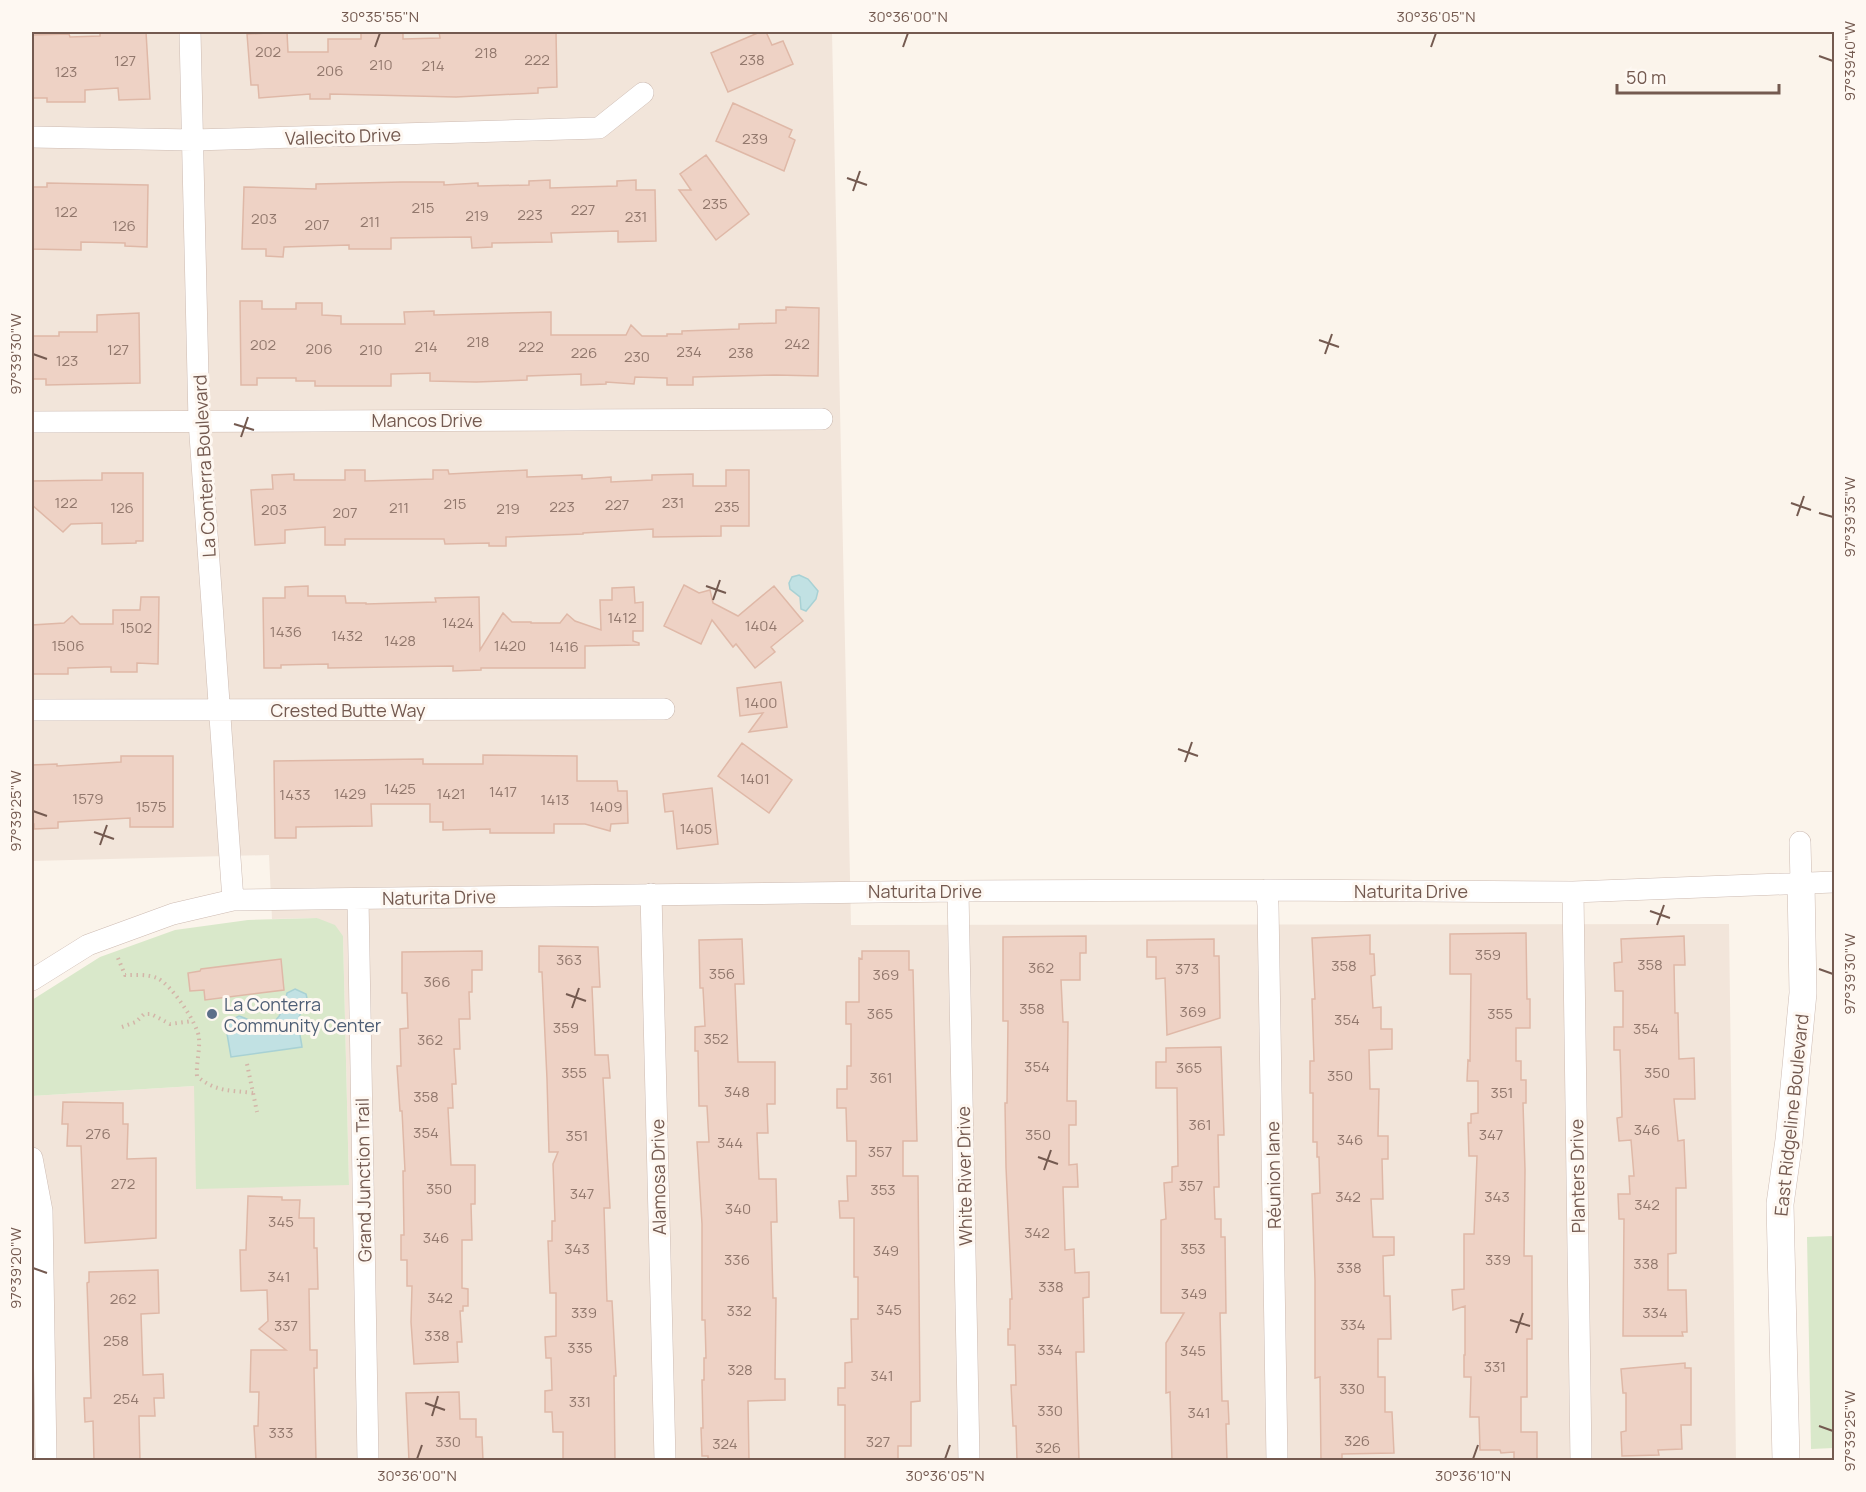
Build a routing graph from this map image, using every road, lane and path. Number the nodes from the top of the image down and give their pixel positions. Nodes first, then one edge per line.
1 (190, 32) edge
2 (643, 93) dead end
3 (32, 137) edge
4 (193, 140) junction
5 (822, 419) dead end
6 (199, 421) junction
7 (32, 422) edge
8 (664, 709) dead end
9 (32, 710) edge
10 (221, 710) junction
11 (1800, 842) dead end
12 (1801, 882) junction
13 (1834, 882) edge
14 (1266, 890) junction
15 (958, 891) junction
16 (1573, 892) junction
17 (651, 894) junction
18 (358, 899) junction
19 (232, 900) junction
20 (118, 958) dead end
21 (32, 980) edge
22 (193, 1020) junction
23 (122, 1027) dead end
24 (247, 1064) dead end
25 (253, 1093) junction
26 (257, 1112) dead end
27 (32, 1158) edge
28 (46, 1461) edge
29 (368, 1461) edge
30 (665, 1461) edge
31 (969, 1461) edge
32 (1277, 1461) edge
33 (1581, 1461) edge
34 (1786, 1461) edge

1 - 4 street, La Conterra Boulevard
2 - 4 street, Vallecito Drive
3 - 4 street, Vallecito Drive
4 - 6 street, La Conterra Boulevard
5 - 6 street, Mancos Drive
6 - 7 street, Mancos Drive
6 - 10 street, La Conterra Boulevard
8 - 10 street, Crested Butte Way
9 - 10 street, Crested Butte Way
10 - 19 street, La Conterra Boulevard
11 - 12 street, East Ridgeline Boulevard
12 - 13 street, Naturita Drive
12 - 16 street, Naturita Drive
12 - 34 street, East Ridgeline Boulevard
14 - 15 street, Naturita Drive
14 - 16 street, Naturita Drive
14 - 32 street, Réunion lane
15 - 17 street, Naturita Drive
15 - 31 street, White River Drive
16 - 33 street, Planters Drive
17 - 18 street, Naturita Drive
17 - 30 street, Alamosa Drive
18 - 19 street, Naturita Drive
18 - 29 street, Grand Junction Trail
19 - 21 street, Naturita Drive
20 - 22 path
22 - 23 path
22 - 25 path
24 - 25 path
25 - 26 path
27 - 28 street

